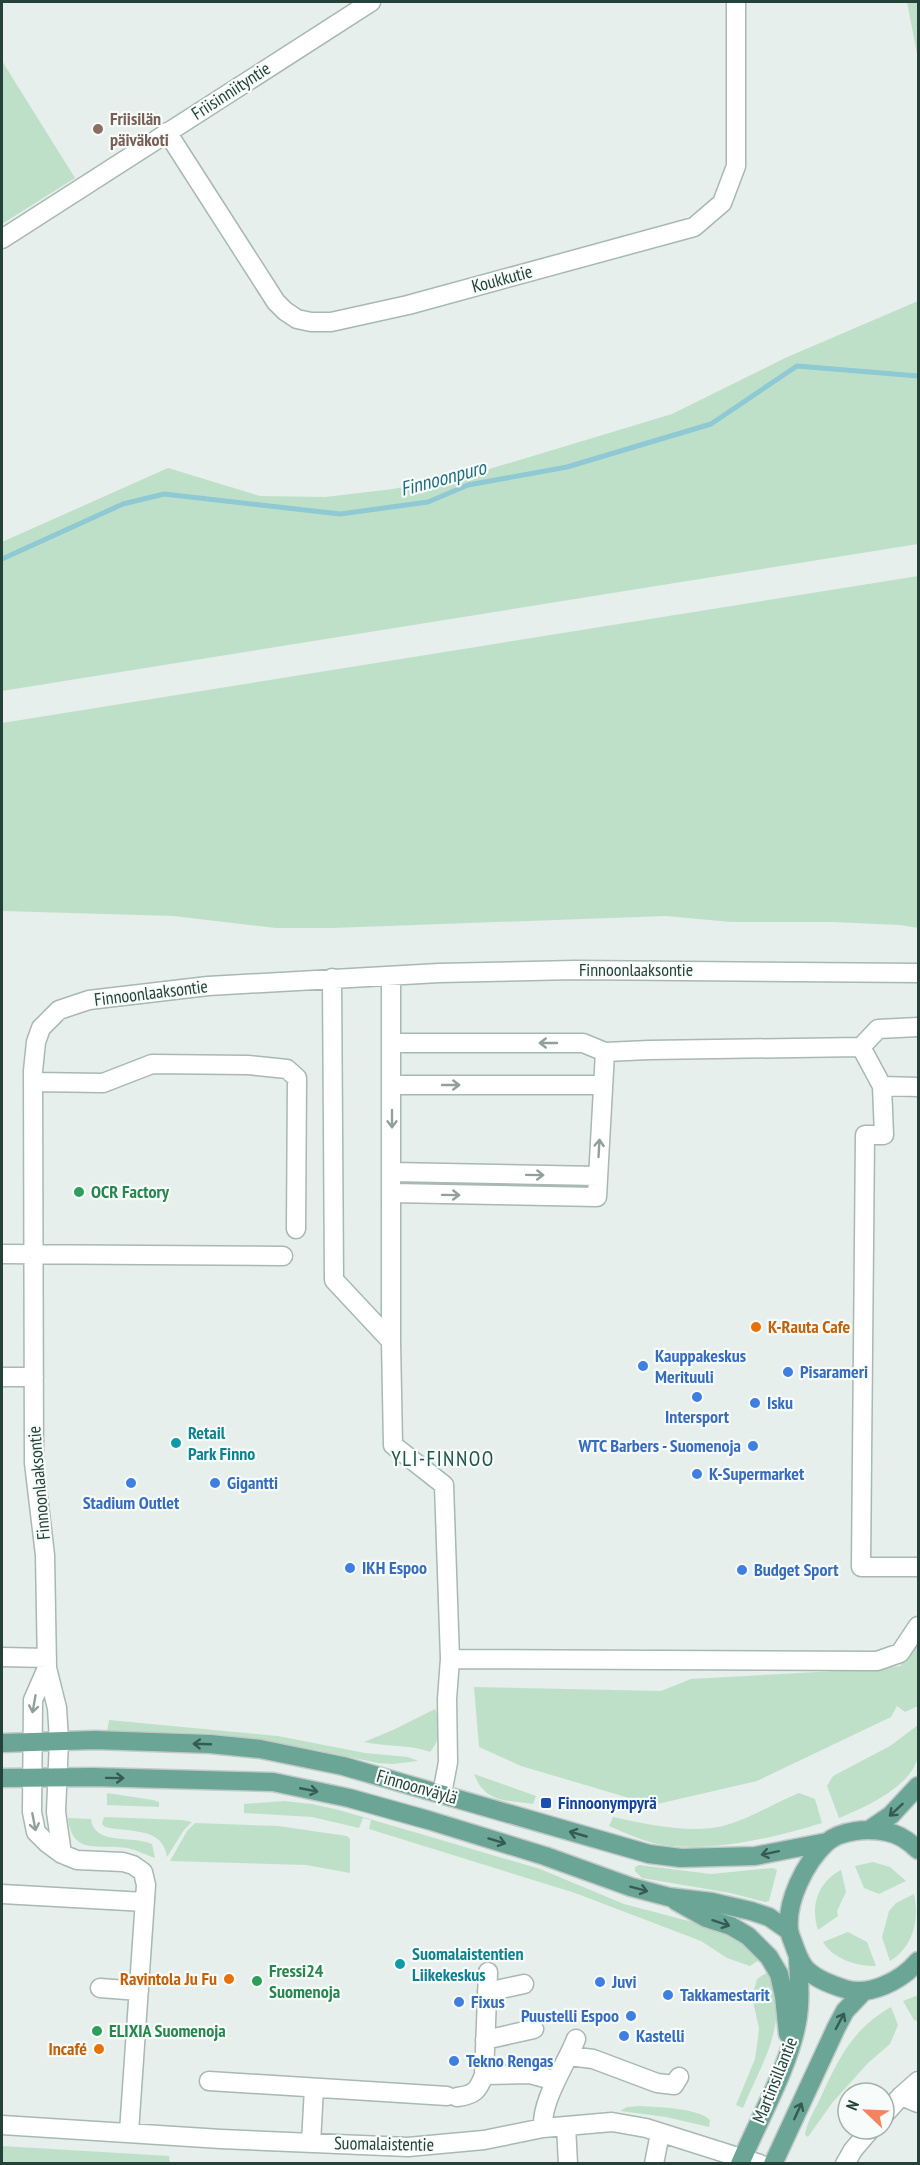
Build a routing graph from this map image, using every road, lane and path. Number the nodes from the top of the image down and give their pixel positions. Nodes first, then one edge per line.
1 (371, 2) edge
2 (736, 2) edge
3 (167, 132) junction
4 (2, 239) edge
5 (916, 974) edge
6 (391, 976) junction
7 (332, 978) junction
8 (918, 1027) edge
9 (391, 1043) junction
10 (861, 1047) junction
11 (605, 1052) junction
12 (33, 1082) junction
13 (392, 1085) junction
14 (603, 1085) junction
15 (882, 1086) junction
16 (918, 1087) edge
17 (392, 1172) junction
18 (598, 1176) junction
19 (392, 1194) junction
20 (296, 1229) dead end
21 (2, 1254) edge
22 (34, 1255) junction
23 (283, 1256) dead end
24 (391, 1341) junction
25 (2, 1377) edge
26 (34, 1377) junction
27 (918, 1567) edge
28 (918, 1626) edge
29 (2, 1657) edge
30 (450, 1659) junction
31 (47, 1663) junction
32 (59, 1740) junction
33 (32, 1742) junction
34 (2, 1743) edge
35 (57, 1777) junction
36 (2, 1778) edge
37 (32, 1778) junction
38 (918, 1786) edge
39 (442, 1794) junction
40 (869, 1830) junction
41 (827, 1842) junction
42 (918, 1850) edge
43 (62, 1854) junction
44 (2, 1894) edge
45 (669, 1898) junction
46 (145, 1902) junction
47 (789, 1931) junction
48 (798, 1958) junction
49 (918, 1961) edge
50 (488, 1972) dead end
51 (918, 1975) edge
52 (893, 1981) junction
53 (524, 1984) dead end
54 (100, 1988) dead end
55 (139, 1991) junction
56 (864, 1991) junction
57 (487, 1992) junction
58 (534, 2029) dead end
59 (576, 2039) dead end
60 (485, 2040) junction
61 (790, 2050) junction
62 (569, 2056) junction
63 (484, 2075) junction
64 (679, 2077) dead end
65 (209, 2081) dead end
66 (556, 2081) junction
67 (918, 2081) edge
68 (314, 2088) junction
69 (901, 2096) junction
70 (896, 2102) edge
71 (918, 2103) edge
72 (2, 2126) edge
73 (566, 2126) junction
74 (543, 2128) junction
75 (129, 2132) junction
76 (660, 2133) junction
77 (861, 2141) edge
78 (310, 2143) junction
79 (741, 2161) edge
80 (568, 2163) edge
81 (654, 2163) edge
82 (760, 2163) edge
83 (773, 2163) edge
84 (845, 2163) edge

1 - 3 street, Friisinniityntie
2 - 3 street, Koukkutie
3 - 4 street, Friisinniityntie
5 - 6 street, Finnoonlaaksontie
6 - 7 street, Finnoonlaaksontie
6 - 9 street
7 - 12 street, Finnoonlaaksontie
7 - 24 street
8 - 10 street
11 -> 9 street
9 - 13 street
10 - 11 street
10 - 15 street
11 - 14 street
12 - 20 street
12 - 22 street, Finnoonlaaksontie
13 -> 14 street
13 -> 17 street
18 -> 14 street
15 - 16 street
15 - 27 street
17 -> 18 street
17 - 19 street
19 -> 18 street
19 - 24 street
21 - 22 street
22 - 23 street
22 - 26 street, Finnoonlaaksontie
24 - 30 street
25 - 26 street
26 - 31 street, Finnoonlaaksontie
28 - 30 street
29 - 31 street
30 - 39 street
31 - 32 street, Finnoonlaaksontie
31 -> 33 street, Finnoonlaaksontie
32 - 33 main road, Finnoonväylä
32 - 35 street, Finnoonlaaksontie
39 -> 32 main road, Finnoonväylä
33 - 34 main road, Finnoonväylä
33 - 37 street, Finnoonlaaksontie
35 - 37 main road, Finnoonväylä
35 - 43 street, Finnoonlaaksontie
35 -> 45 main road, Finnoonväylä
36 - 37 main road, Finnoonväylä
37 -> 43 street, Finnoonlaaksontie
38 -> 40 main road
41 -> 39 main road, Finnoonväylä
40 - 41 main road, Finnoonväylä
40 - 42 main road
41 - 47 main road
43 - 46 street, Finnoonlaaksontie
44 - 46 street
45 - 47 main road, Finnoonväylä
45 -> 61 main road
46 - 55 street, Finnoonlaaksontie
47 - 48 main road
48 - 56 main road
48 - 61 main road, Martinsillantie
49 - 52 main road
50 - 57 street
51 - 52 main road
52 - 56 main road
53 - 57 street
54 - 55 street
55 - 75 street, Finnoonlaaksontie
83 -> 56 main road, Martinsillantie
57 - 60 street
58 - 60 street
59 - 62 street
60 - 63 street
61 - 79 main road, Martinsillantie
62 - 64 street
62 - 66 street
63 - 66 street
63 - 68 street
65 - 68 street
66 - 74 street
67 - 69 street
68 - 78 street
69 - 70 street
69 - 71 street
72 - 75 street, Suomalaistentie
73 - 74 street, Suomalaistentie
73 - 76 street, Suomalaistentie
73 - 80 street
74 - 78 street, Suomalaistentie
75 - 78 street, Suomalaistentie
76 - 79 street, Suomalaistentie
76 - 81 street
77 - 84 street
79 - 82 street, Suomalaistentie

